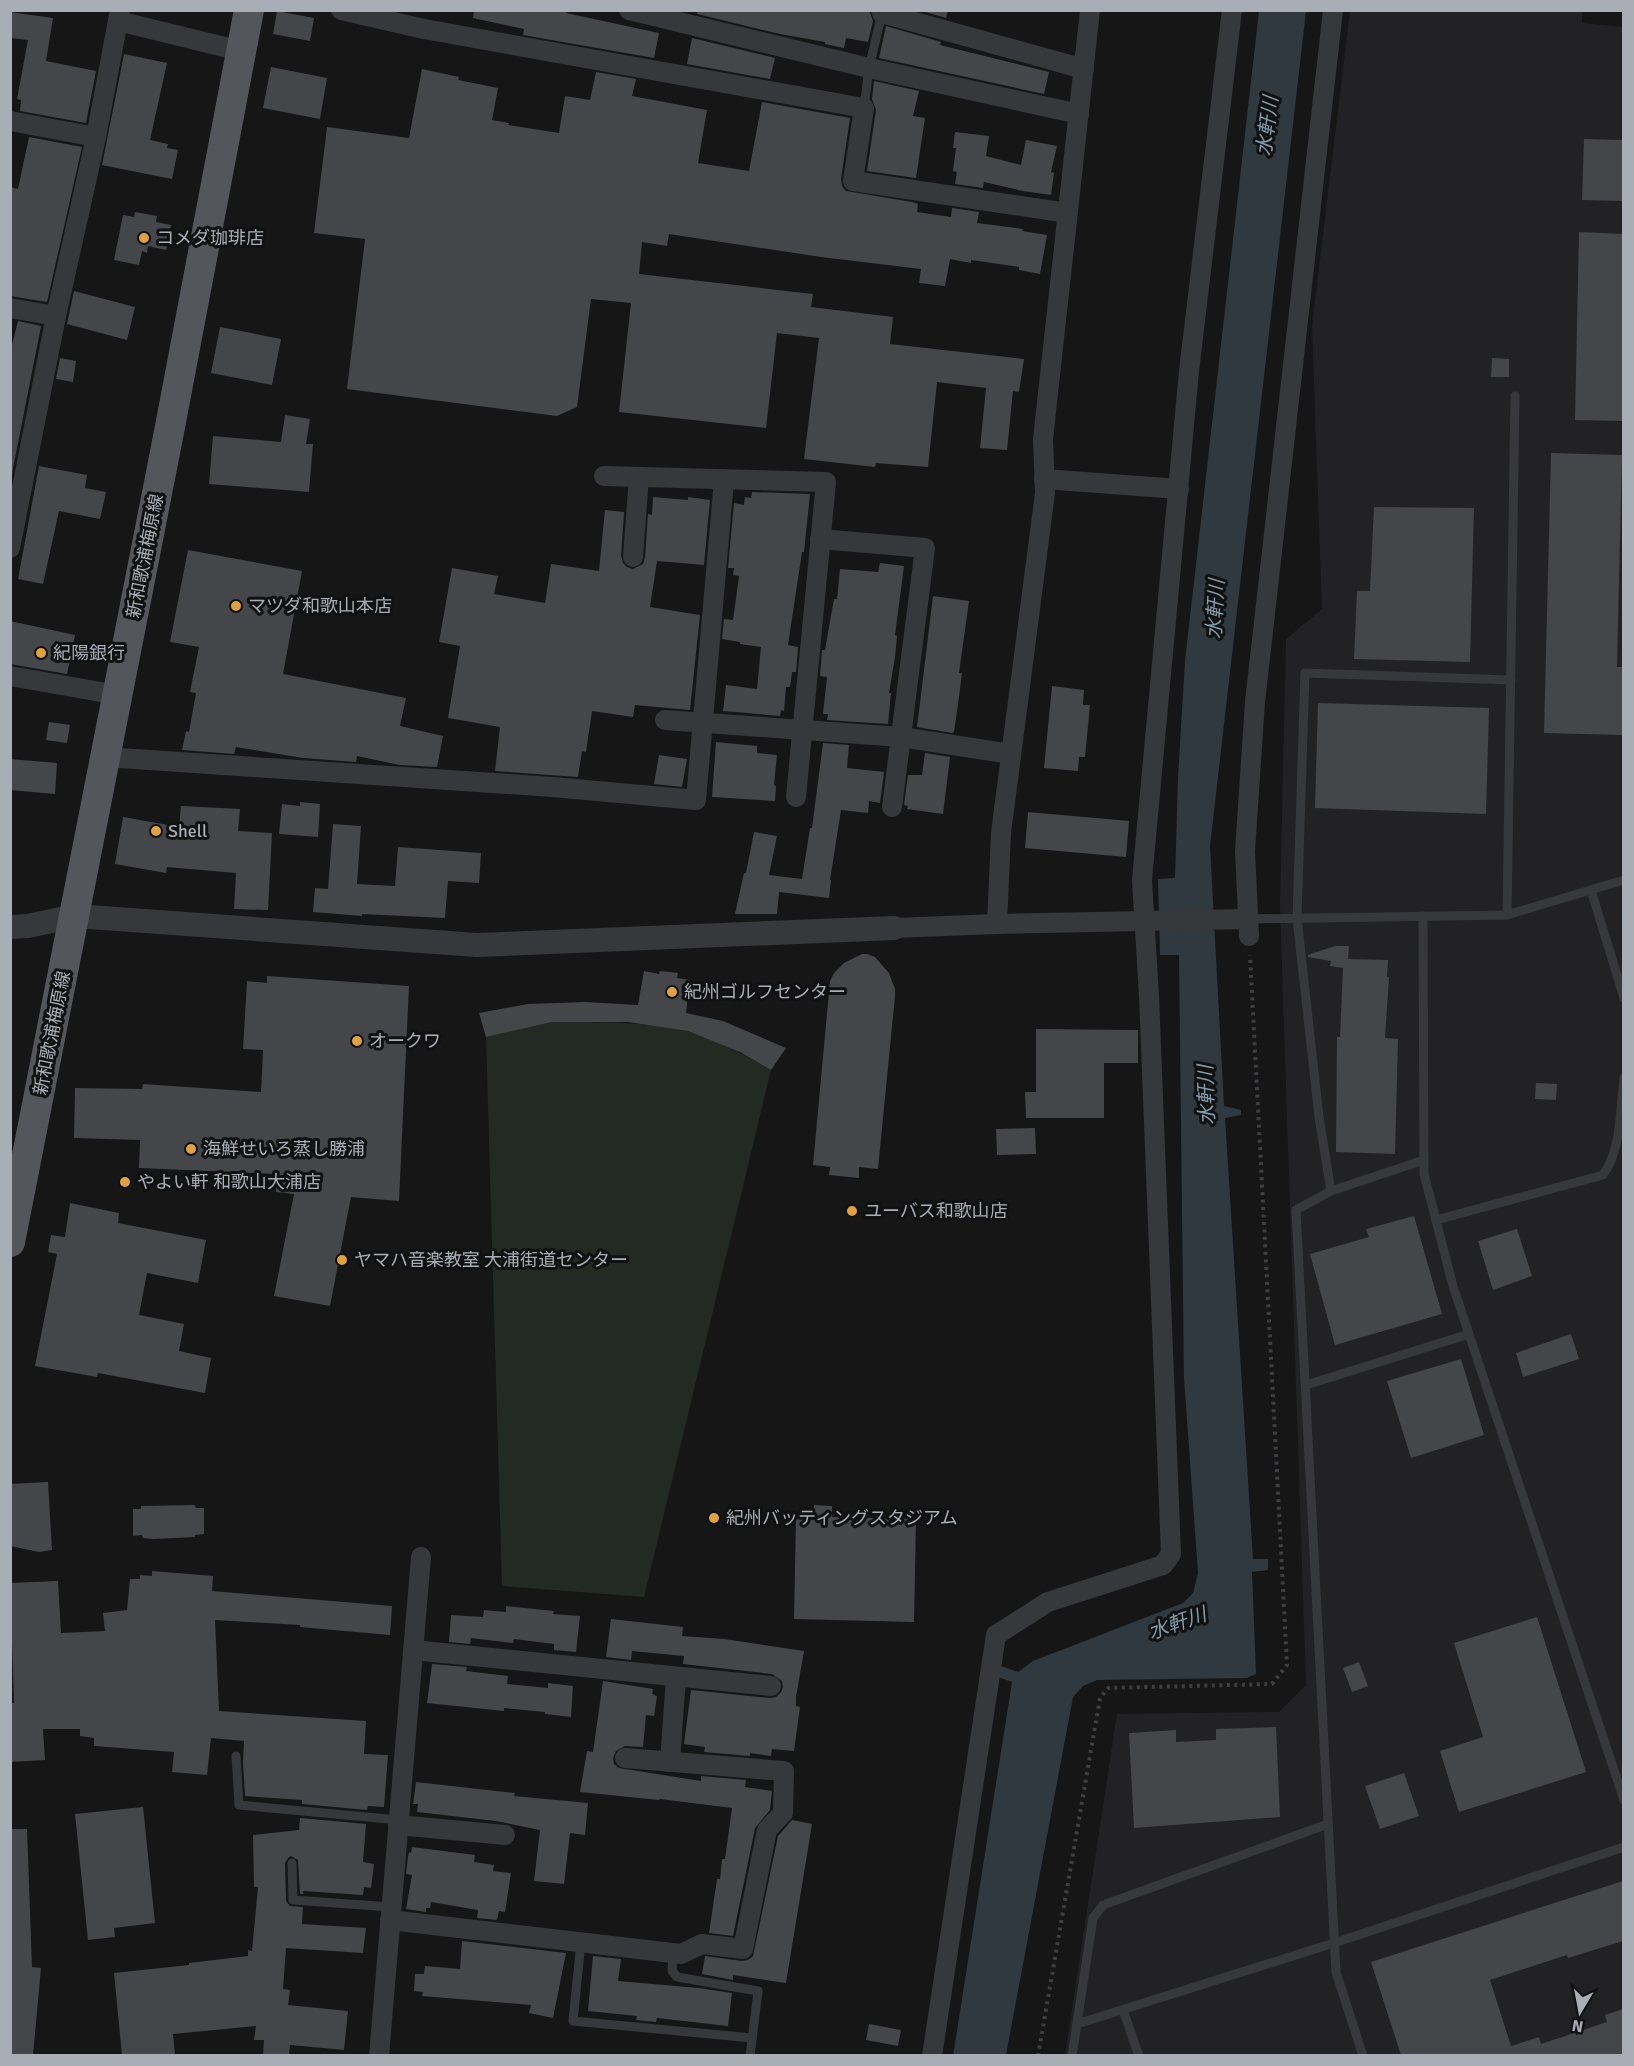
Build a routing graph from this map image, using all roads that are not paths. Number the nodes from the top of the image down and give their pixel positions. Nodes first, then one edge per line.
1 (249, 10) edge
2 (340, 10) edge
3 (629, 10) edge
4 (1090, 10) edge
5 (1232, 10) edge
6 (1333, 10) edge
7 (881, 12) edge
8 (116, 14) edge
9 (241, 51) junction
10 (869, 68) junction
11 (1084, 69) junction
12 (864, 108) junction
13 (1078, 114) junction
14 (10, 121) edge
15 (96, 137) junction
16 (1068, 213) junction
17 (10, 308) edge
18 (56, 316) junction
19 (1515, 396) dead end
20 (604, 476) dead end
21 (639, 477) junction
22 (1044, 479) junction
23 (724, 480) junction
24 (1179, 489) junction
25 (16, 495) edge
26 (820, 538) junction
27 (10, 548) edge
28 (633, 557) dead end
29 (10, 676) edge
30 (1511, 680) junction
31 (118, 694) junction
32 (666, 720) dead end
33 (704, 723) junction
34 (802, 730) junction
35 (901, 736) junction
36 (1011, 754) junction
37 (105, 756) junction
38 (796, 796) dead end
39 (892, 807) dead end
40 (1623, 880) edge
41 (1591, 890) junction
42 (1507, 915) junction
43 (75, 916) junction
44 (1423, 916) junction
45 (1297, 918) junction
46 (1151, 921) junction
47 (997, 924) junction
48 (10, 927) edge
49 (894, 928) joint
50 (1248, 928) junction
51 (1623, 998) edge
52 (1623, 1078) edge
53 (1424, 1160) junction
54 (1331, 1191) junction
55 (1436, 1220) junction
56 (10, 1242) edge
57 (1469, 1334) junction
58 (1306, 1385) junction
59 (421, 1557) dead end
60 (413, 1650) junction
61 (676, 1677) junction
62 (771, 1686) dead end
63 (236, 1756) dead end
64 (625, 1758) dead end
65 (670, 1762) junction
66 (1623, 1800) edge
67 (398, 1823) junction
68 (1328, 1824) junction
69 (506, 1835) dead end
70 (1623, 1847) edge
71 (292, 1863) dead end
72 (391, 1913) junction
73 (580, 1942) junction
74 (1334, 1943) junction
75 (673, 1953) junction
76 (1123, 2010) junction
77 (1077, 2024) junction
78 (752, 2038) junction
79 (379, 2055) edge
80 (750, 2055) edge
81 (932, 2055) edge
82 (1072, 2055) edge
83 (1139, 2055) edge
84 (1363, 2055) edge

1 - 9 main road, 新和歌浦梅原線
2 - 12 street
3 - 10 street
4 - 11 street
5 - 24 street
6 - 50 street
7 - 10 lane
7 - 11 street
8 - 9 street
8 - 15 street
9 - 31 main road, 新和歌浦梅原線
10 - 12 lane
10 - 13 street
11 - 13 street
12 - 16 street
13 - 16 street
14 - 15 street
15 - 18 street
16 - 22 street
17 - 18 street
18 - 25 street
19 - 30 lane
20 - 21 street
21 - 23 street
21 - 28 street
22 - 24 street
22 - 36 street
23 - 26 street
23 - 33 street
24 - 46 street
25 - 27 street
26 - 34 street
26 - 35 street
29 - 31 street
30 - 42 lane
30 - 45 lane
31 - 37 main road, 新和歌浦梅原線
32 - 33 street
33 - 34 street
33 - 37 street
34 - 35 street
34 - 38 street
35 - 36 street
35 - 39 street
36 - 47 street
37 - 43 main road, 新和歌浦梅原線
40 - 41 lane
41 - 42 lane
41 - 51 lane
42 - 44 lane
43 - 48 street
43 - 49 street
43 - 56 main road, 新和歌浦梅原線
44 - 45 lane
44 - 53 lane
45 - 50 lane
45 - 54 lane
46 - 47 street
46 - 50 street
46 - 81 street
47 - 49 street
52 - 55 lane
53 - 54 lane
53 - 55 lane
54 - 58 lane
55 - 57 lane
57 - 58 lane
57 - 66 lane
58 - 68 lane
59 - 60 street
60 - 61 street
60 - 67 street
61 - 62 street
61 - 65 street
63 - 67 lane
64 - 65 street
65 - 75 street
67 - 69 street
67 - 72 street
68 - 74 lane
68 - 77 lane
70 - 74 lane
71 - 72 lane
72 - 73 street
72 - 79 street
73 - 75 street
73 - 78 lane
74 - 76 lane
74 - 84 lane
75 - 78 lane
76 - 77 lane
76 - 83 lane
77 - 82 lane
78 - 80 lane

